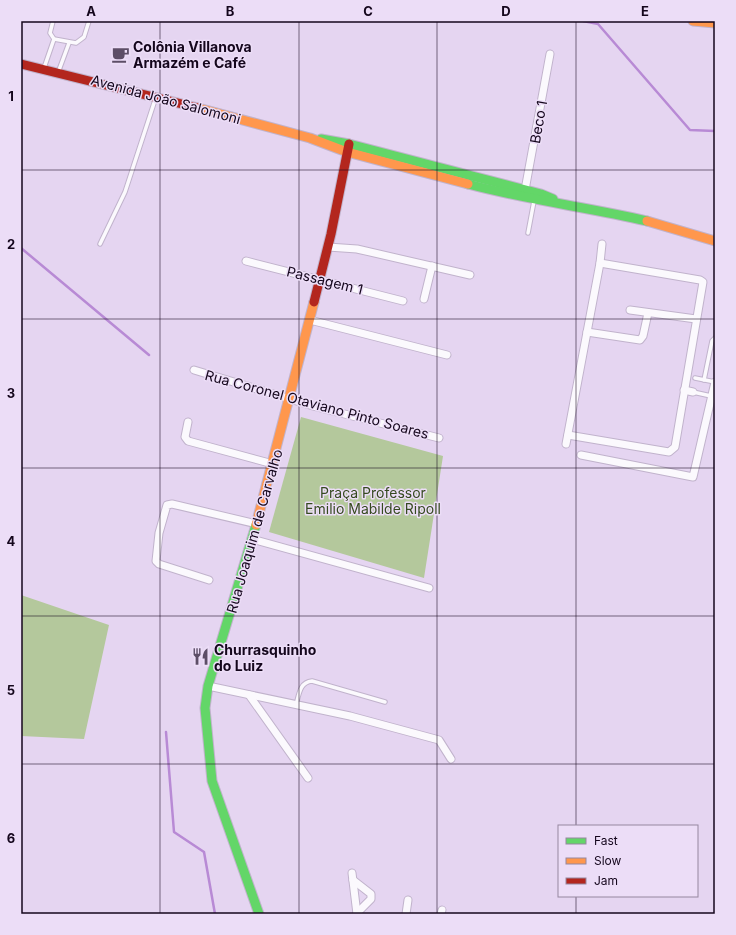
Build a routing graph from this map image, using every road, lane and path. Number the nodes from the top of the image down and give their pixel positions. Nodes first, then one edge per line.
1 (53, 21) edge
2 (90, 21) edge
3 (693, 21) edge
4 (715, 23) edge
5 (54, 39) junction
6 (69, 43) junction
7 (550, 54) dead end
8 (21, 64) edge
9 (44, 68) junction
10 (59, 72) junction
11 (157, 96) junction
12 (348, 148) junction
13 (525, 190) junction
14 (535, 200) junction
15 (564, 204) junction
16 (528, 233) dead end
17 (715, 241) edge
18 (100, 244) dead end
19 (602, 244) dead end
20 (328, 247) junction
21 (246, 261) dead end
22 (600, 264) junction
23 (432, 266) junction
24 (470, 275) dead end
25 (319, 278) junction
26 (424, 299) dead end
27 (403, 301) dead end
28 (630, 310) dead end
29 (648, 313) junction
30 (696, 319) junction
31 (310, 320) junction
32 (587, 332) junction
33 (715, 338) edge
34 (447, 355) dead end
35 (194, 370) dead end
36 (687, 376) junction
37 (695, 378) joint
38 (704, 380) junction
39 (715, 382) edge
40 (684, 390) junction
41 (693, 392) joint
42 (711, 396) junction
43 (291, 399) junction
44 (188, 422) dead end
45 (568, 435) junction
46 (439, 438) dead end
47 (566, 444) dead end
48 (581, 455) dead end
49 (273, 464) junction
50 (257, 524) junction
51 (252, 539) junction
52 (209, 580) dead end
53 (429, 588) dead end
54 (208, 686) junction
55 (249, 695) junction
56 (384, 702) dead end
57 (296, 705) junction
58 (451, 759) dead end
59 (308, 778) dead end
60 (408, 900) dead end
61 (259, 914) edge
62 (357, 914) edge
63 (406, 914) edge

1 - 5 lane
2 - 6 lane
3 - 4 main road
5 - 6 lane
5 - 9 lane
6 - 10 lane
7 - 13 street, Beco 1
8 - 9 main road, Avenida João Salomoni
9 - 10 main road, Avenida João Salomoni
10 - 11 main road, Avenida João Salomoni
11 - 12 main road, Avenida João Salomoni
11 - 18 lane
12 - 13 main road, Avenida João Salomoni
12 - 14 main road, Avenida João Salomoni
12 - 20 main road, Rua Joaquim de Carvalho
13 - 15 main road, Avenida João Salomoni
14 - 15 main road, Avenida João Salomoni
14 - 16 lane
15 - 17 main road, Avenida João Salomoni
19 - 22 street
20 - 23 street
20 - 25 main road, Rua Joaquim de Carvalho
21 - 25 street, Passagem 1
22 - 30 street
22 - 32 street
23 - 24 street
23 - 26 street
25 - 27 street, Passagem 1
25 - 31 main road, Rua Joaquim de Carvalho
28 - 29 street
29 - 30 street
29 - 32 street
30 - 36 street
31 - 34 street
31 - 43 main road, Rua Joaquim de Carvalho
32 - 45 street
33 - 38 lane
35 - 43 street, Rua Coronel Otaviano Pinto Soares
36 - 37 street
36 - 40 street
37 - 38 lane
38 - 39 lane
39 - 42 street
40 - 41 street
40 - 45 street
41 - 42 lane
42 - 48 street
43 - 46 street, Rua Coronel Otaviano Pinto Soares
43 - 49 main road, Rua Joaquim de Carvalho
44 - 49 street
45 - 47 street
49 - 50 main road, Rua Joaquim de Carvalho
50 - 51 main road, Rua Joaquim de Carvalho
50 - 52 street
51 - 53 street
51 - 54 main road, Rua Joaquim de Carvalho
54 - 55 street
54 - 61 main road, Rua Joaquim de Carvalho
55 - 57 street
55 - 59 street
56 - 57 lane
57 - 58 street
60 - 63 street
62 - 62 street

